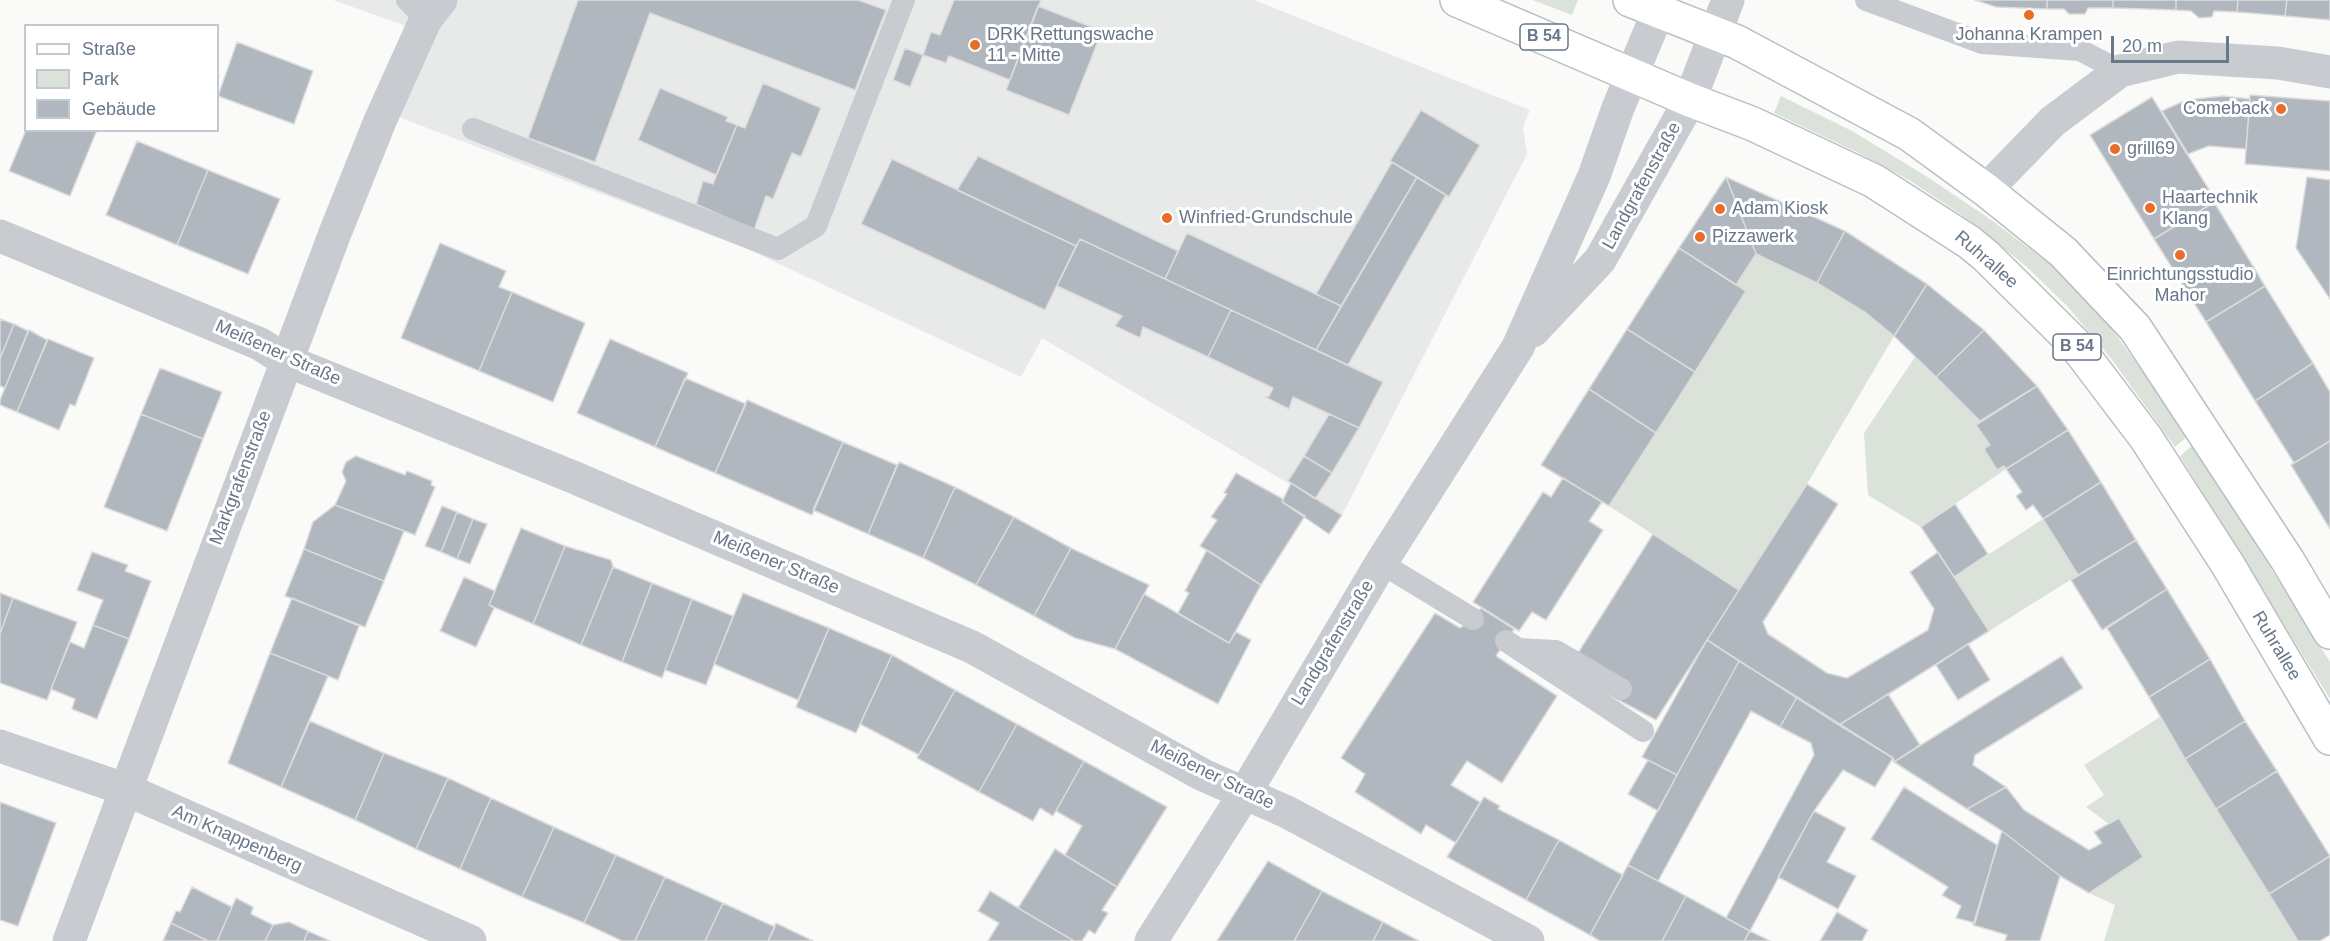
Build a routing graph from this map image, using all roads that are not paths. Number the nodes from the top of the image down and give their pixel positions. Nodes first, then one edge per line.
1 (904, 0) edge
2 (1457, 0) edge
3 (1728, 0) edge
4 (1866, 0) edge
5 (1651, 4) edge
6 (425, 5) edge
7 (1717, 34) junction
8 (2120, 71) junction
9 (2330, 72) edge
10 (1631, 74) junction
11 (1690, 100) junction
12 (473, 129) dead end
13 (1986, 190) junction
14 (0, 236) edge
15 (1518, 347) junction
16 (285, 360) junction
17 (1381, 563) junction
18 (1473, 619) dead end
19 (2330, 632) edge
20 (1621, 688) dead end
21 (1643, 731) dead end
22 (2330, 738) edge
23 (0, 746) edge
24 (127, 790) junction
25 (1245, 793) junction
26 (69, 941) edge
27 (470, 941) edge
28 (1151, 941) edge
29 (1528, 941) edge

1 - 12 lane
2 - 10 main road, Ruhrallee / B 54
3 - 7 street, Landgrafenstraße
4 - 8 lane
5 - 7 main road
5 - 10 street, Landgrafenstraße
6 - 16 street, Markgrafenstraße
7 - 11 street, Landgrafenstraße
7 - 13 main road
8 - 9 street
8 - 13 street
10 - 11 main road, Ruhrallee / B 54
10 - 15 street, Landgrafenstraße
11 - 15 street, Landgrafenstraße
11 - 22 main road, Ruhrallee / B 54
13 - 19 main road
14 - 16 street, Meißener Straße
15 - 17 street, Landgrafenstraße
16 - 24 street, Markgrafenstraße
16 - 25 street, Meißener Straße
17 - 18 lane
17 - 25 street, Landgrafenstraße
20 - 21 lane
23 - 24 street, Am Knappenberg
24 - 26 street, Markgrafenstraße
24 - 27 street, Am Knappenberg
25 - 28 street, Landgrafenstraße
25 - 29 street, Meißener Straße

